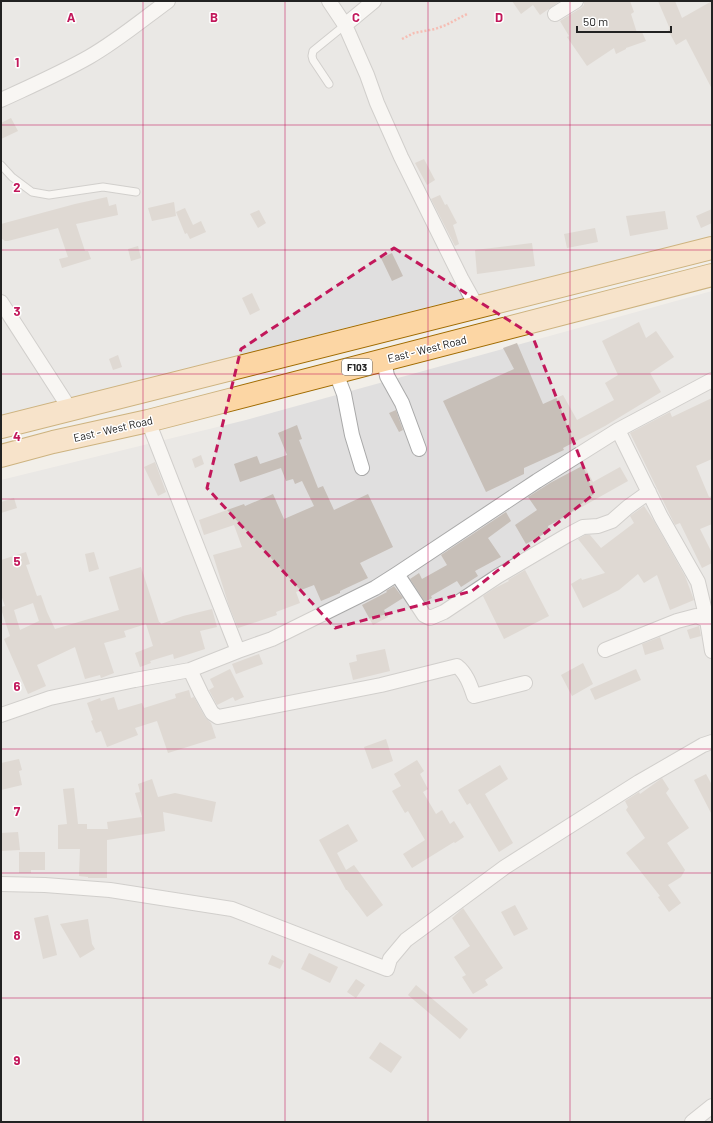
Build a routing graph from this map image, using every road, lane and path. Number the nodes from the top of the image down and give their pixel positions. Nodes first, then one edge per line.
1 (168, 1) edge
2 (329, 1) edge
3 (374, 1) edge
4 (576, 1) edge
5 (467, 14) dead end
6 (555, 14) dead end
7 (345, 25) junction
8 (402, 39) dead end
9 (329, 84) dead end
10 (1, 100) edge
11 (1, 165) edge
12 (136, 192) dead end
13 (712, 248) edge
14 (712, 275) edge
15 (1, 302) edge
16 (477, 307) junction
17 (384, 360) junction
18 (336, 372) junction
19 (712, 380) edge
20 (70, 409) junction
21 (148, 421) junction
22 (1, 427) edge
23 (618, 430) junction
24 (419, 449) dead end
25 (1, 456) edge
26 (362, 468) dead end
27 (649, 492) junction
28 (397, 574) junction
29 (710, 619) edge
30 (605, 650) dead end
31 (238, 651) junction
32 (712, 651) edge
33 (190, 670) junction
34 (525, 683) dead end
35 (1, 715) edge
36 (712, 742) edge
37 (1, 884) edge
38 (712, 1106) edge
39 (692, 1122) edge

1 - 10 street
2 - 7 street
3 - 7 street
4 - 6 street
5 - 8 path
7 - 9 lane
7 - 16 street
11 - 12 lane
13 - 16 main road
14 - 17 main road, East - West Road / F103
15 - 20 street
16 - 20 main road
17 - 18 main road, East - West Road / F103
17 - 24 street
18 - 21 main road, East - West Road / F103
18 - 26 street
19 - 23 street
20 - 22 main road
21 - 25 main road, East - West Road / F103
21 - 31 street
23 - 27 street
23 - 28 street
27 - 28 street
27 - 29 street
28 - 31 street
29 - 30 street
29 - 32 street
31 - 33 street
33 - 34 street
33 - 35 street
36 - 37 street
38 - 39 street

